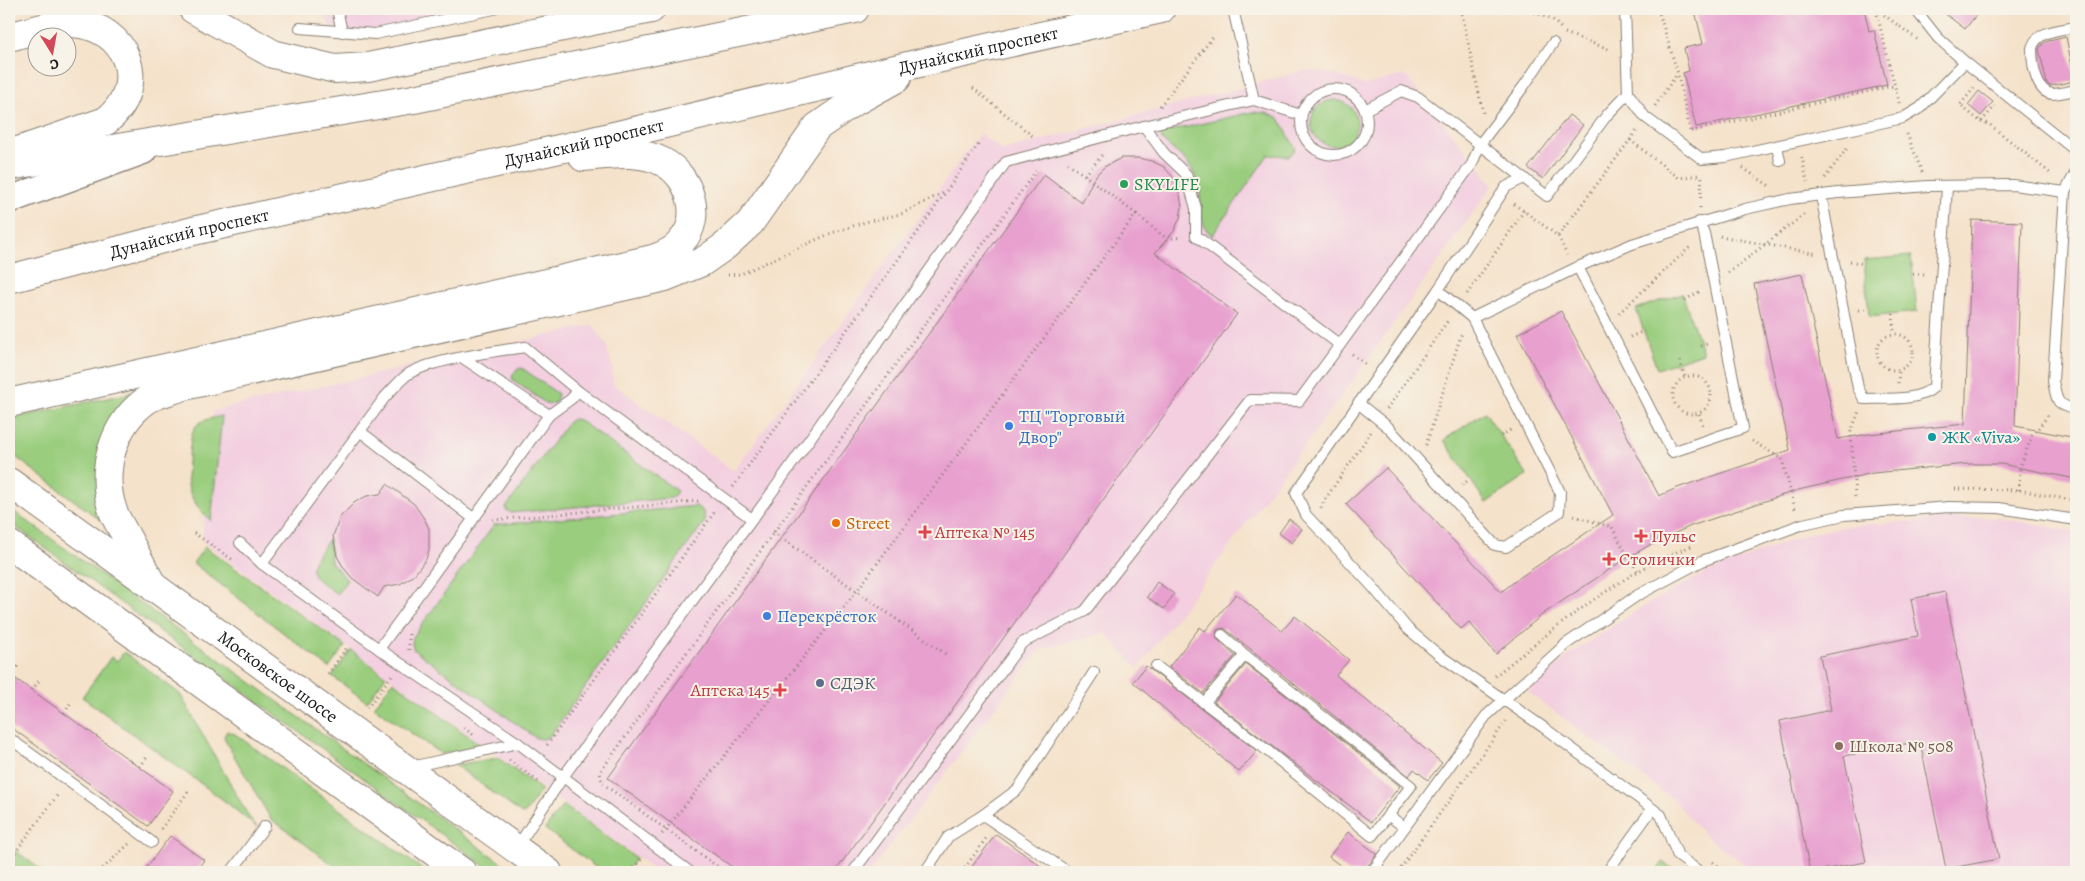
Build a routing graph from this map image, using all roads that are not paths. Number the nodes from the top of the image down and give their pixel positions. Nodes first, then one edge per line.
1 (193, 9) edge
2 (337, 9) edge
3 (494, 9) edge
4 (652, 9) edge
5 (856, 9) edge
6 (1161, 9) edge
7 (1233, 9) edge
8 (1625, 9) edge
9 (1915, 9) edge
10 (2076, 27) edge
11 (300, 28) dead end
12 (342, 32) junction
13 (9, 37) edge
14 (1553, 43) dead end
15 (924, 62) junction
16 (1965, 62) junction
17 (2076, 90) edge
18 (1628, 93) junction
19 (1254, 100) junction
20 (1365, 110) junction
21 (1301, 115) junction
22 (1144, 126) junction
23 (181, 137) junction
24 (1480, 144) junction
25 (1777, 146) junction
26 (2076, 151) edge
27 (9, 154) edge
28 (1780, 160) dead end
29 (487, 164) junction
30 (9, 166) edge
31 (2076, 172) edge
32 (1524, 178) junction
33 (1947, 187) junction
34 (2066, 190) junction
35 (1816, 198) junction
36 (9, 200) edge
37 (1699, 222) junction
38 (1576, 268) junction
39 (9, 279) edge
40 (1438, 290) junction
41 (1472, 318) junction
42 (1340, 344) junction
43 (463, 358) junction
44 (578, 391) junction
45 (1358, 403) junction
46 (9, 404) edge
47 (2076, 409) edge
48 (549, 415) junction
49 (360, 432) junction
50 (9, 482) edge
51 (473, 518) junction
52 (752, 519) junction
53 (2076, 520) edge
54 (240, 543) dead end
55 (9, 544) edge
56 (262, 564) junction
57 (154, 588) junction
58 (1222, 635) dead end
59 (379, 649) junction
60 (1245, 654) junction
61 (1156, 666) dead end
62 (1094, 672) dead end
63 (1503, 700) junction
64 (1204, 703) junction
65 (9, 738) edge
66 (518, 744) junction
67 (404, 768) junction
68 (563, 777) junction
69 (1652, 809) junction
70 (983, 815) junction
71 (1388, 815) junction
72 (265, 826) dead end
73 (1404, 827) junction
74 (152, 842) road end
75 (516, 849) junction
76 (230, 872) edge
77 (462, 872) edge
78 (548, 872) edge
79 (690, 872) edge
80 (853, 872) edge
81 (926, 872) edge
82 (1068, 872) edge
83 (1372, 872) edge
84 (1607, 872) edge
85 (1700, 872) edge

1 - 4 main road
2 - 12 lane
3 - 12 lane
5 - 23 main road
6 - 15 main road, Дунайский проспект
7 - 19 lane
8 - 18 lane
9 - 16 lane
10 - 17 lane
11 - 12 lane
13 - 27 main road
14 - 24 lane
15 - 29 main road, Дунайский проспект
15 - 57 main road
16 - 25 lane
16 - 26 lane
18 - 25 lane
18 - 32 lane
19 - 21 lane
19 - 22 lane
20 - 21 lane
20 - 21 lane
20 - 24 lane
22 - 42 lane
22 - 52 lane
23 - 30 main road
23 - 36 street
24 - 32 lane
24 - 42 lane
25 - 28 lane
29 - 39 main road, Дунайский проспект
29 - 46 main road
31 - 34 lane
32 - 40 lane
33 - 34 lane
33 - 35 lane
33 - 35 lane
34 - 47 lane
35 - 37 lane
37 - 38 lane
37 - 38 lane
38 - 41 lane
40 - 41 lane
40 - 45 lane
41 - 45 lane
42 - 80 lane
43 - 44 lane
43 - 48 lane
43 - 49 lane
44 - 48 lane
44 - 52 lane
45 - 63 lane
48 - 51 lane
49 - 51 lane
49 - 56 lane
50 - 57 main road, Московское шоссе
51 - 59 lane
52 - 68 lane
53 - 63 lane
54 - 56 lane
55 - 77 main road
56 - 59 lane
57 - 67 main road, Московское шоссе
58 - 60 lane
59 - 66 lane
60 - 64 lane
60 - 71 lane
61 - 64 lane
62 - 70 lane
63 - 69 lane
63 - 73 lane
64 - 71 lane
65 - 74 lane
66 - 67 lane
66 - 68 lane
67 - 75 main road, Московское шоссе
68 - 75 lane
68 - 79 lane
69 - 84 lane
69 - 85 lane
70 - 81 lane
70 - 82 lane
71 - 73 lane
72 - 76 lane
73 - 83 lane
75 - 78 main road, Московское шоссе

